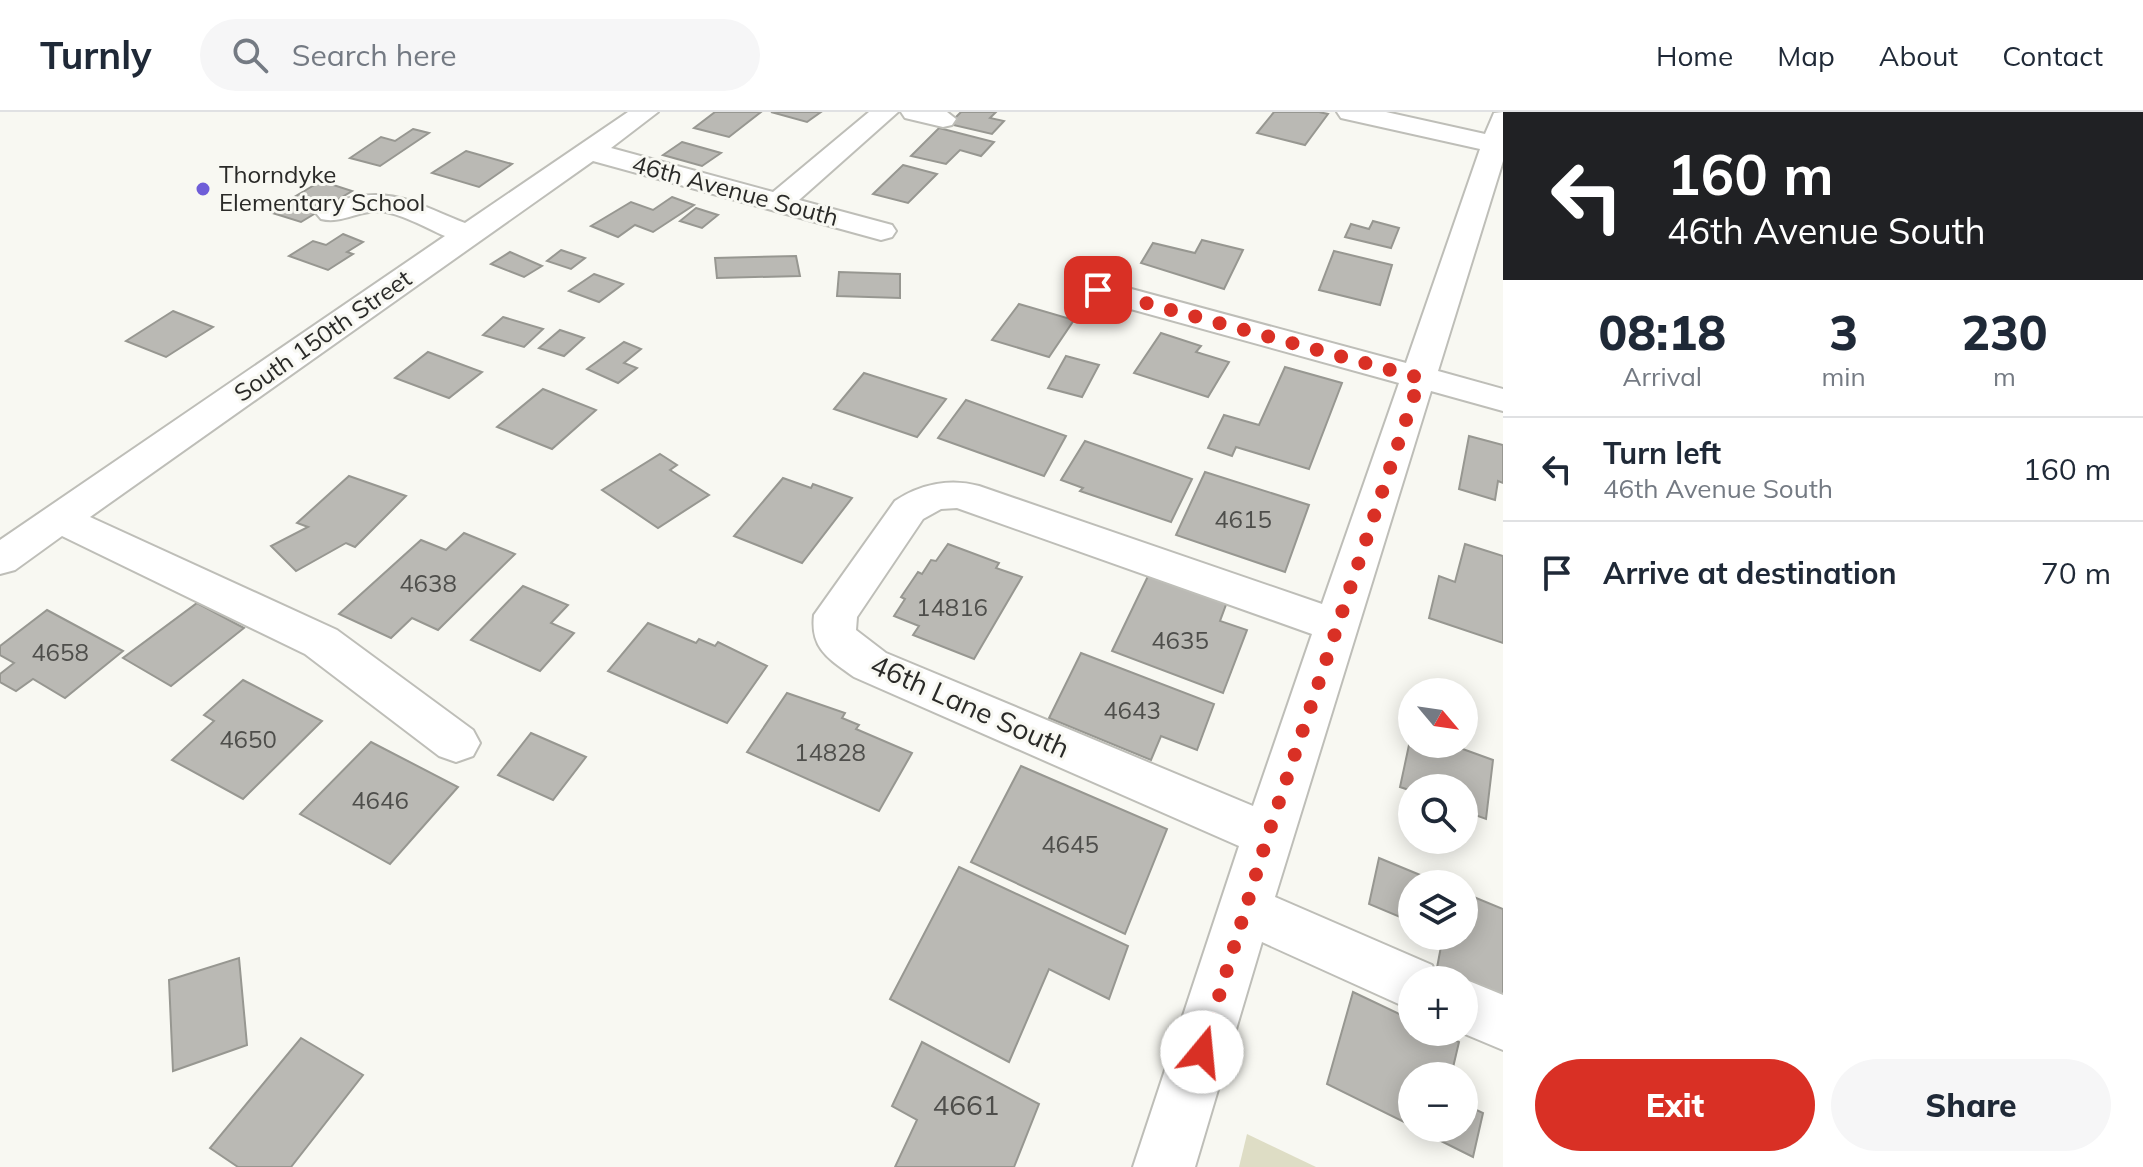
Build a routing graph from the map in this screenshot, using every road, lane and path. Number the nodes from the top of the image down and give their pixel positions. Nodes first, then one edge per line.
1 (645, 112) edge
2 (885, 112) edge
3 (914, 112) edge
4 (1350, 112) edge
5 (943, 119) dead end
6 (1499, 132) edge
7 (589, 151) junction
8 (778, 203) junction
9 (331, 213) dead end
10 (881, 231) dead end
11 (469, 235) junction
12 (1098, 290) dead end
13 (1420, 378) junction
14 (1503, 400) edge
15 (60, 519) junction
16 (0, 560) edge
17 (1337, 626) junction
18 (456, 743) dead end
19 (1268, 835) junction
20 (1246, 909) junction
21 (1398, 978) edge
22 (1478, 1012) edge
23 (1503, 1023) edge
24 (1164, 1167) edge

1 - 7 street, South 150th Street
2 - 8 street
3 - 5 street
4 - 6 street
6 - 13 street
7 - 8 street, 46th Avenue South
7 - 11 street, South 150th Street
8 - 10 street, 46th Avenue South
9 - 11 street
11 - 15 street, South 150th Street
12 - 13 street
13 - 14 street
13 - 17 street
15 - 16 street, South 150th Street
15 - 18 street
17 - 19 street
17 - 19 street, 46th Lane South
19 - 20 street
20 - 21 street
20 - 24 street
22 - 23 street

